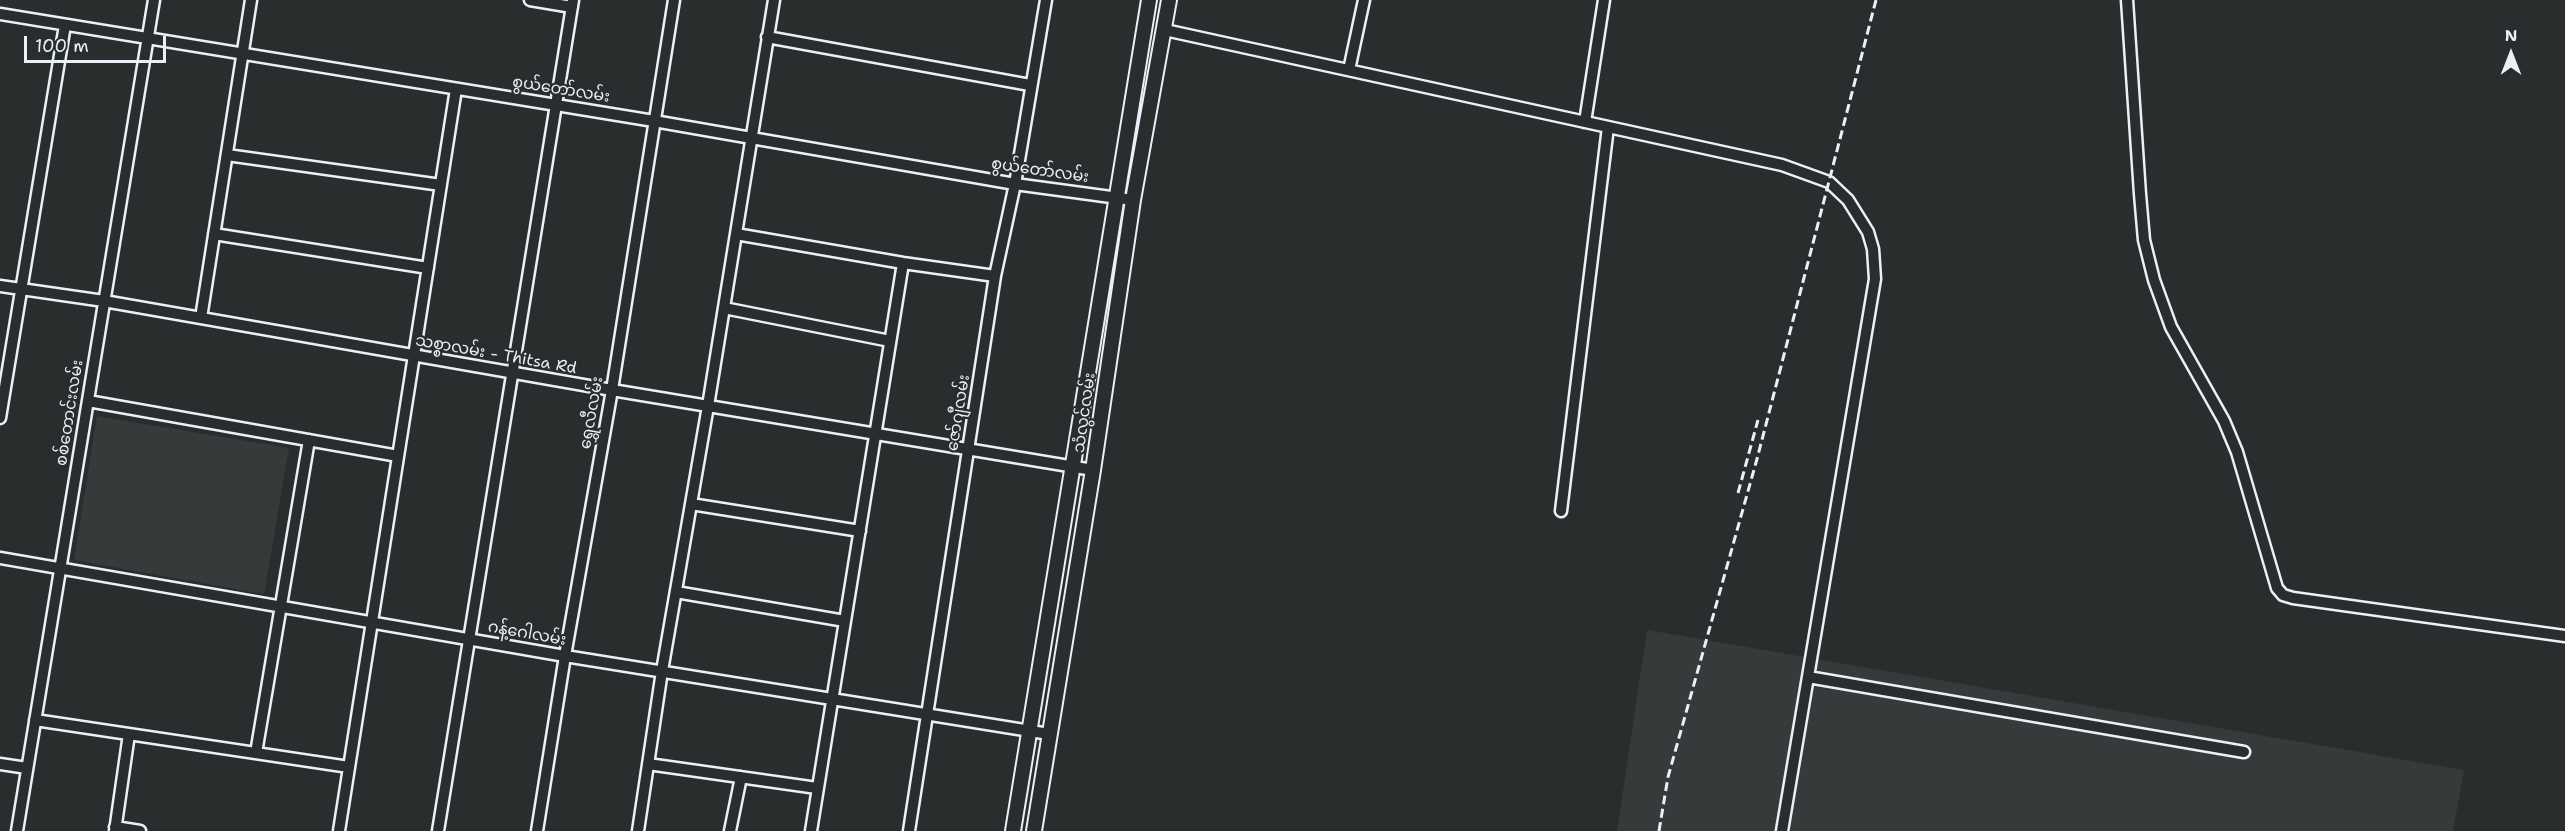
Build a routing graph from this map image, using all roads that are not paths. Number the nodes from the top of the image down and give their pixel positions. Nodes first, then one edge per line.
1 (154, 0) edge
2 (251, 0) edge
3 (530, 0) edge
4 (674, 0) edge
5 (774, 0) edge
6 (1046, 0) edge
7 (1149, 0) edge
8 (1169, 0) edge
9 (1364, 0) edge
10 (1604, 0) edge
11 (2127, 0) edge
12 (573, 4) edge
13 (0, 14) edge
14 (65, 25) junction
15 (1165, 30) junction
16 (767, 36) junction
17 (148, 38) junction
18 (242, 54) junction
19 (1349, 70) junction
20 (1030, 85) junction
21 (456, 89) junction
22 (557, 105) junction
23 (654, 121) junction
24 (1585, 122) junction
25 (1608, 127) junction
26 (751, 137) junction
27 (226, 155) junction
28 (1015, 184) junction
29 (441, 185) junction
30 (1116, 197) junction
31 (1133, 200) junction
32 (214, 234) junction
33 (736, 234) junction
34 (903, 263) junction
35 (428, 268) junction
36 (995, 276) junction
37 (0, 286) edge
38 (22, 289) junction
39 (104, 301) junction
40 (724, 308) junction
41 (201, 318) junction
42 (890, 341) junction
43 (414, 356) junction
44 (513, 373) junction
45 (612, 390) junction
46 (88, 401) junction
47 (708, 406) junction
48 (0, 418) edge
49 (875, 434) junction
50 (309, 440) junction
51 (969, 448) junction
52 (398, 456) junction
53 (1074, 467) junction
54 (1093, 470) junction
55 (691, 504) junction
56 (1561, 511) dead end
57 (860, 531) junction
58 (0, 558) edge
59 (60, 568) junction
60 (676, 592) junction
61 (280, 606) junction
62 (845, 621) junction
63 (372, 622) junction
64 (2565, 636) edge
65 (468, 639) junction
66 (565, 656) junction
67 (662, 671) junction
68 (1808, 677) junction
69 (832, 699) junction
70 (928, 714) junction
71 (35, 720) junction
72 (1030, 730) junction
73 (129, 734) junction
74 (1049, 734) junction
75 (2244, 752) dead end
76 (256, 753) junction
77 (0, 764) edge
78 (648, 764) junction
79 (349, 767) junction
80 (27, 768) junction
81 (741, 777) junction
82 (818, 788) junction
83 (115, 829) edge
84 (16, 831) edge
85 (140, 831) edge
86 (339, 831) edge
87 (438, 831) edge
88 (537, 831) edge
89 (638, 831) edge
90 (730, 831) edge
91 (811, 831) edge
92 (909, 831) edge
93 (1014, 831) edge
94 (1034, 831) edge
95 (1782, 831) edge

1 - 17 street, စစ်တောင်းလမ်း
2 - 18 street
3 - 12 street
4 - 23 street, ရွှေလီလမ်း
5 - 16 street
6 - 20 street, ဇော်ဂျီလမ်း
7 - 30 main road, သံလွင်လမ်း
8 - 15 main road, သံလွင်လမ်း
9 - 19 street
10 - 24 street
11 - 64 street
12 - 22 street
13 - 14 street, စွယ်တော်လမ်း
14 - 17 street, စွယ်တော်လမ်း
14 - 38 street
15 - 19 street
15 - 31 main road, သံလွင်လမ်း
16 - 20 street
16 - 26 street
17 - 18 street, စွယ်တော်လမ်း
17 - 39 street, စစ်တောင်းလမ်း
18 - 21 street, စွယ်တော်လမ်း
18 - 27 street
19 - 24 street
20 - 28 street, ဇော်ဂျီလမ်း
21 - 22 street, စွယ်တော်လမ်း
21 - 29 street
22 - 23 street, စွယ်တော်လမ်း
22 - 44 street
23 - 26 street, စွယ်တော်လမ်း
23 - 45 street, ရွှေလီလမ်း
24 - 25 street
25 - 56 street
25 - 68 street
26 - 28 street, စွယ်တော်လမ်း
26 - 33 street
27 - 29 street
27 - 32 street
28 - 30 street, စွယ်တော်လမ်း
28 - 36 street, ဇော်ဂျီလမ်း
29 - 35 street
30 - 31 street, စွယ်တော်လမ်း
30 - 53 main road, သံလွင်လမ်း
31 - 54 main road, သံလွင်လမ်း
32 - 35 street
32 - 41 street
33 - 34 street
33 - 40 street
34 - 36 street
34 - 42 street
35 - 43 street
36 - 51 street, ဇော်ဂျီလမ်း
37 - 38 street, သစ္စာလမ်း - Thitsa Rd
38 - 39 street, သစ္စာလမ်း - Thitsa Rd
38 - 48 street
39 - 41 street, သစ္စာလမ်း - Thitsa Rd
39 - 46 street, စစ်တောင်းလမ်း
40 - 42 street
40 - 47 street
41 - 43 street, သစ္စာလမ်း - Thitsa Rd
42 - 49 street
43 - 44 street, သစ္စာလမ်း - Thitsa Rd
43 - 52 street
44 - 45 street, သစ္စာလမ်း - Thitsa Rd
44 - 65 street
45 - 47 street, သစ္စာလမ်း - Thitsa Rd
45 - 66 street, ရွှေလီလမ်း
46 - 50 street
46 - 59 street, စစ်တောင်းလမ်း
47 - 49 street, သစ္စာလမ်း - Thitsa Rd
47 - 55 street
49 - 51 street, သစ္စာလမ်း - Thitsa Rd
49 - 57 street
50 - 52 street
50 - 61 street
51 - 53 street, သစ္စာလမ်း - Thitsa Rd
51 - 70 street, ဇော်ဂျီလမ်း
52 - 63 street
53 - 54 street, သစ္စာလမ်း - Thitsa Rd
53 - 72 main road, သံလွင်လမ်း
54 - 74 main road, သံလွင်လမ်း
55 - 57 street
55 - 60 street
57 - 62 street
58 - 59 street, ဂန့်ဂေါလမ်း
59 - 61 street, ဂန့်ဂေါလမ်း
59 - 71 street, စစ်တောင်းလမ်း
60 - 62 street
60 - 67 street
61 - 63 street, ဂန့်ဂေါလမ်း
61 - 76 street
62 - 69 street
63 - 65 street, ဂန့်ဂေါလမ်း
63 - 79 street
65 - 66 street, ဂန့်ဂေါလမ်း
65 - 87 street
66 - 67 street, ဂန့်ဂေါလမ်း
66 - 88 street, ရွှေလီလမ်း
67 - 69 street, ဂန့်ဂေါလမ်း
67 - 78 street
68 - 75 street
68 - 95 street
69 - 70 street, ဂန့်ဂေါလမ်း
69 - 82 street
70 - 72 street, ဂန့်ဂေါလမ်း
70 - 92 street, ဇော်ဂျီလမ်း
71 - 73 street
71 - 80 street, စစ်တောင်းလမ်း
72 - 74 street, ဂန့်ဂေါလမ်း
72 - 93 main road, သံလွင်လမ်း
73 - 76 street
73 - 83 street
74 - 94 main road, သံလွင်လမ်း
76 - 79 street
77 - 80 street
78 - 81 street
78 - 89 street
79 - 86 street
80 - 84 street, စစ်တောင်းလမ်း
81 - 82 street
81 - 90 street
82 - 91 street
83 - 85 street

